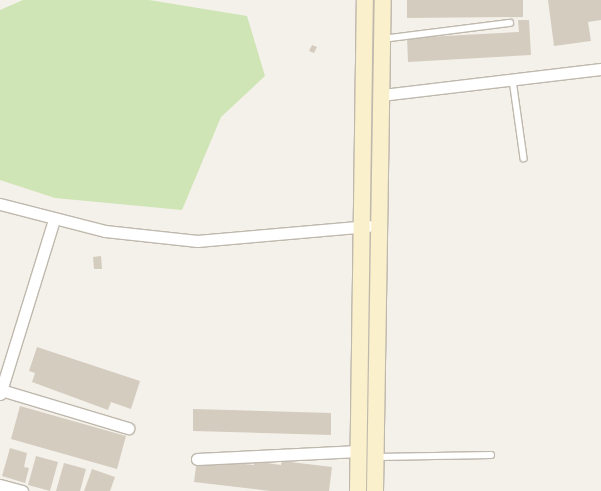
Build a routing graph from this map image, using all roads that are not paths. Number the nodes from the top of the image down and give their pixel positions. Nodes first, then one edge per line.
1 (365, 0) edge
2 (383, 0) edge
3 (510, 23) dead end
4 (383, 39) junction
5 (601, 69) edge
6 (513, 80) junction
7 (382, 96) junction
8 (524, 158) dead end
9 (0, 204) edge
10 (54, 220) junction
11 (379, 225) junction
12 (360, 227) junction
13 (1, 392) edge
14 (128, 428) dead end
15 (359, 451) junction
16 (491, 455) dead end
17 (376, 457) junction
18 (197, 459) dead end
19 (0, 485) edge
20 (22, 491) edge
21 (358, 491) edge
22 (376, 491) edge

1 - 12 street
2 - 4 street
3 - 4 lane
4 - 7 street
5 - 6 street
6 - 7 street
6 - 8 lane
7 - 11 street
9 - 10 street
10 - 12 street
10 - 13 street
11 - 12 street
11 - 17 street
12 - 15 street
13 - 14 street
15 - 18 street
15 - 21 street
16 - 17 lane
17 - 22 street
19 - 20 street

